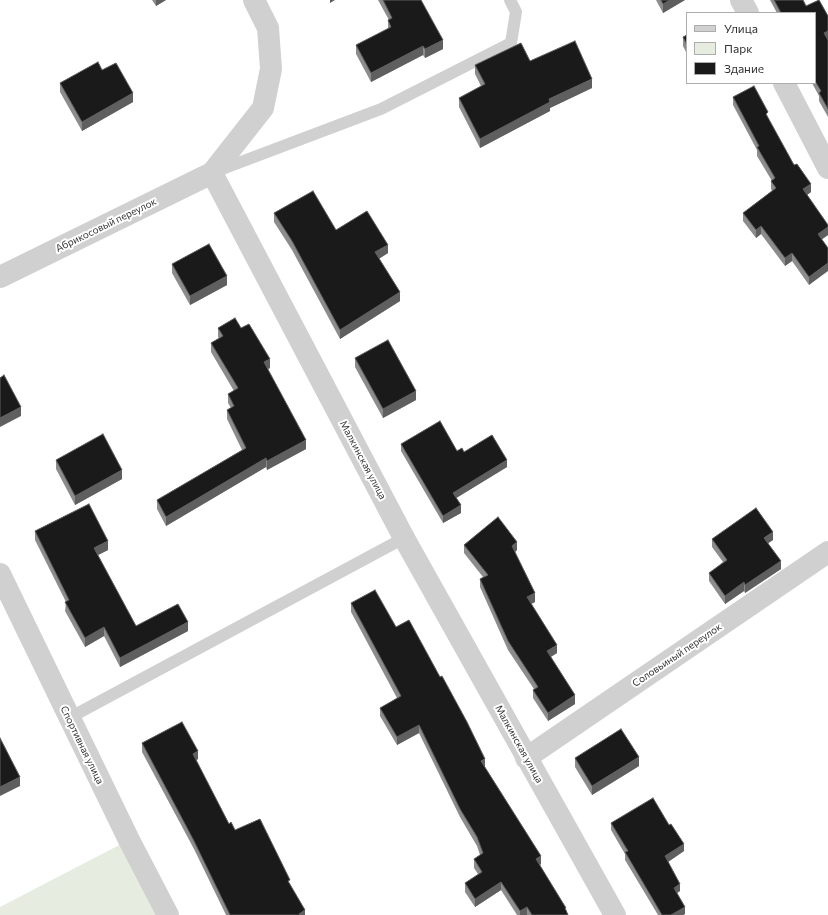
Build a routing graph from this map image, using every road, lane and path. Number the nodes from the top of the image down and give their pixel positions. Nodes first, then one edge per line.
1 (254, 0) edge
2 (510, 0) edge
3 (741, 0) edge
4 (747, 12) edge
5 (785, 84) edge
6 (828, 168) edge
7 (212, 173) junction
8 (0, 277) edge
9 (404, 538) junction
10 (828, 552) edge
11 (0, 574) edge
12 (69, 718) junction
13 (526, 758) junction
14 (168, 915) edge
15 (615, 915) edge

1 - 7 street
2 - 7 lane
3 - 4 street
5 - 6 street
7 - 8 street, Абрикосовый переулок
7 - 9 street, Малкинская улица
9 - 12 lane
9 - 13 street, Малкинская улица
10 - 13 street, Соловьиный переулок
11 - 12 street, Спортивная улица
12 - 14 street, Спортивная улица
13 - 15 street, Малкинская улица

